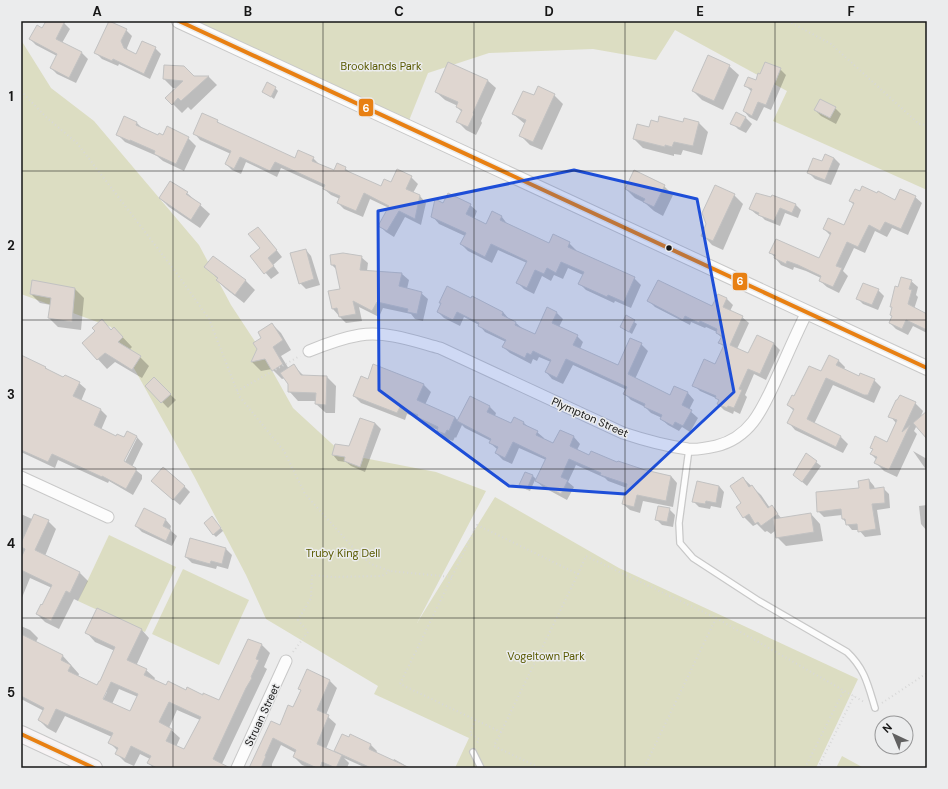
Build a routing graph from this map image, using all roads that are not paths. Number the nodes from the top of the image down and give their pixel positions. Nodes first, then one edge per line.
1 (180, 21) edge
2 (806, 312) junction
3 (310, 351) road end
4 (927, 368) edge
5 (689, 449) junction
6 (21, 477) edge
7 (108, 517) dead end
8 (286, 661) road end
9 (875, 708) road end
10 (21, 734) edge
11 (473, 752) road end
12 (94, 768) edge
13 (237, 768) edge
14 (481, 768) edge

1 - 2 street
2 - 4 street
2 - 5 street, Plympton Street
3 - 5 street, Plympton Street
5 - 9 lane
6 - 7 street
8 - 13 street, Struan Street
10 - 12 main road
11 - 14 lane

